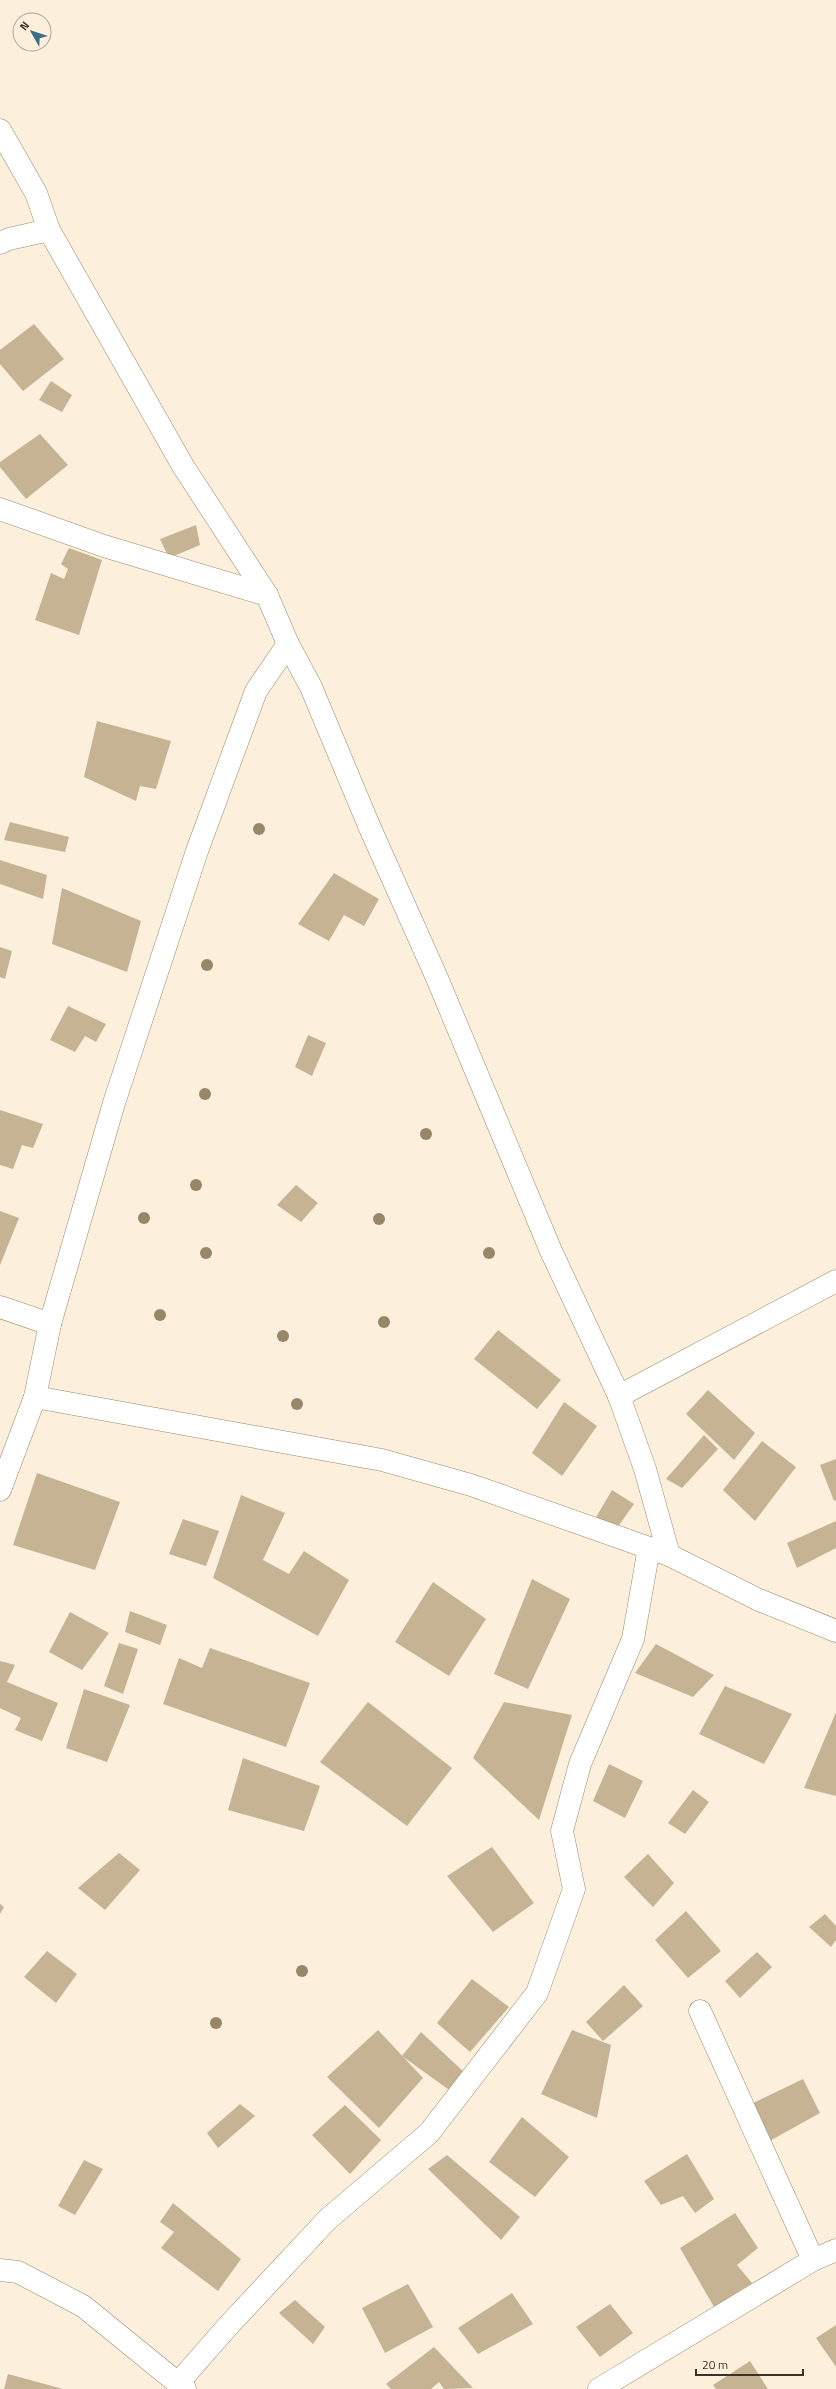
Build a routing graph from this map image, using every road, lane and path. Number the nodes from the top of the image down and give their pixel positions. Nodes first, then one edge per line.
1 (0, 130) edge
2 (50, 230) junction
3 (0, 243) edge
4 (0, 509) edge
5 (267, 595) junction
6 (288, 644) junction
7 (836, 1281) edge
8 (0, 1307) edge
9 (50, 1324) junction
10 (35, 1396) junction
11 (619, 1396) junction
12 (0, 1490) edge
13 (659, 1552) junction
14 (836, 1631) edge
15 (700, 2011) dead end
16 (836, 2250) edge
17 (813, 2260) junction
18 (0, 2270) edge
19 (182, 2386) edge
20 (599, 2389) edge

1 - 2 street
2 - 3 street
2 - 5 street
4 - 5 street
5 - 6 street
6 - 9 street
6 - 11 street
7 - 11 street
8 - 9 street
9 - 10 street
10 - 12 street
10 - 13 street
11 - 13 street
13 - 14 street
13 - 19 street
15 - 17 street
16 - 17 street
17 - 20 street
18 - 19 street

